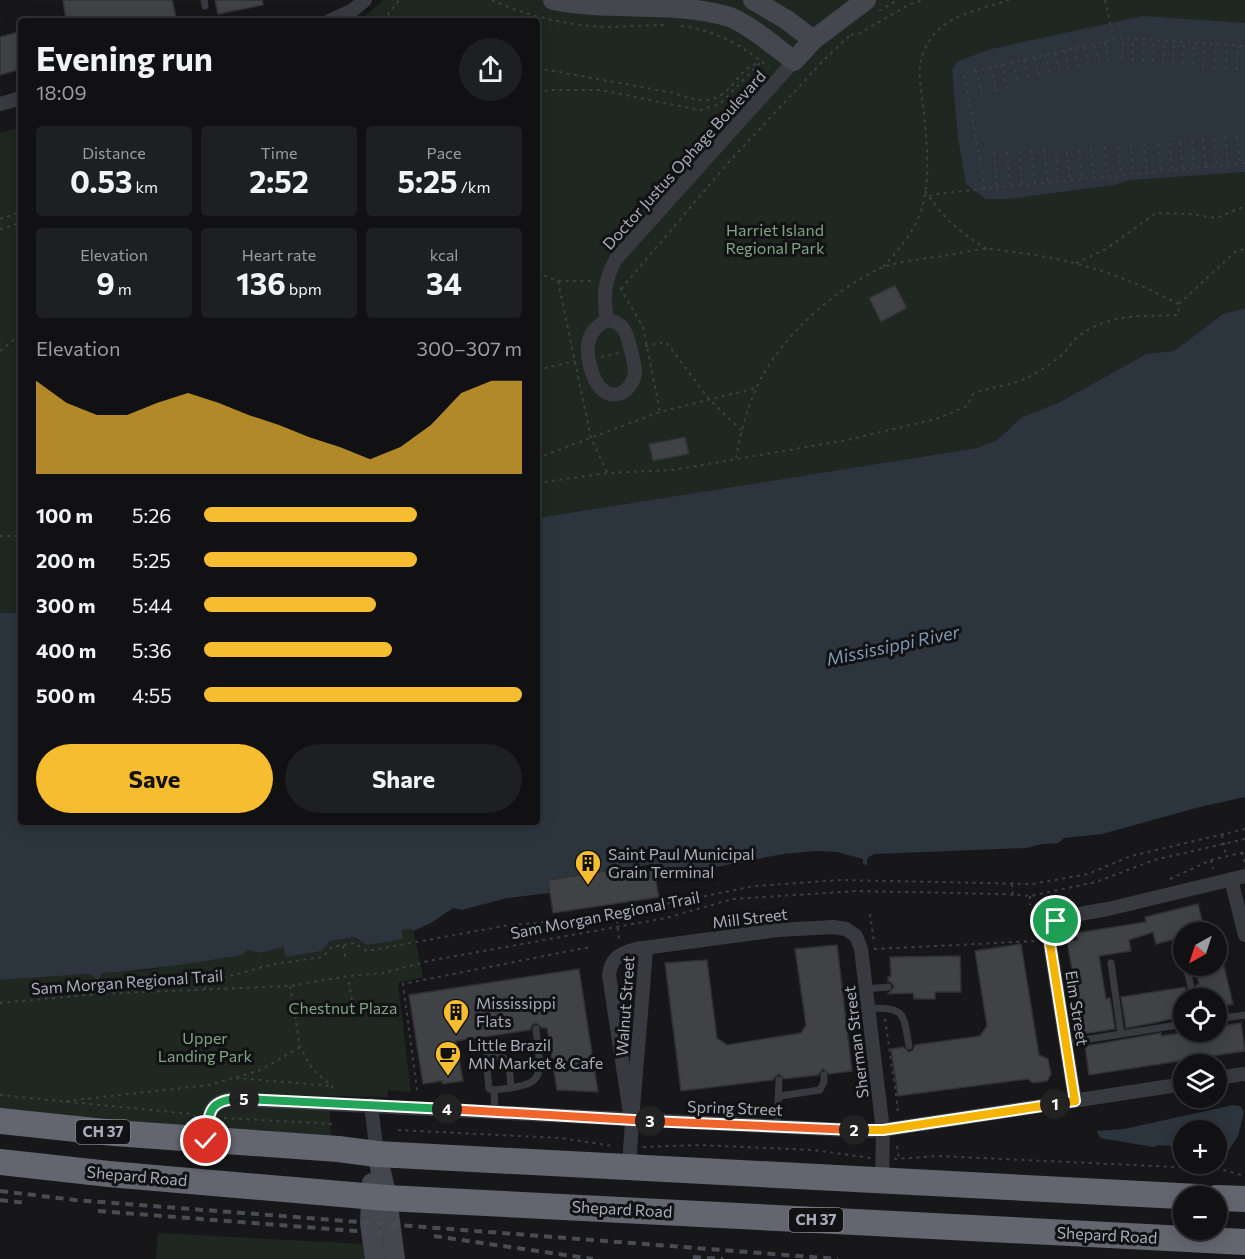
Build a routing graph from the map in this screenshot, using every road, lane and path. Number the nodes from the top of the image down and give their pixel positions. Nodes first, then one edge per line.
1 (365, 0) edge
2 (399, 0) edge
3 (492, 0) edge
4 (553, 0) edge
5 (753, 0) edge
6 (866, 0) edge
7 (924, 0) edge
8 (1009, 0) edge
9 (1106, 0) edge
10 (336, 18) edge
11 (386, 18) edge
12 (1123, 39) junction
13 (1133, 39) junction
14 (813, 40) junction
15 (1114, 40) junction
16 (1144, 40) junction
17 (1154, 40) junction
18 (1164, 41) junction
19 (1174, 41) junction
20 (1184, 41) junction
21 (1105, 42) junction
22 (1194, 42) junction
23 (1204, 43) junction
24 (1095, 44) junction
25 (1216, 44) junction
26 (1227, 45) junction
27 (1238, 46) junction
28 (1245, 46) edge
29 (1084, 47) junction
30 (1074, 49) junction
31 (1065, 51) junction
32 (1055, 53) junction
33 (1044, 55) junction
34 (1035, 57) junction
35 (1024, 59) junction
36 (1122, 60) dead end
37 (794, 61) junction
38 (1013, 61) junction
39 (1133, 61) dead end
40 (1143, 61) dead end
41 (761, 62) junction
42 (1153, 62) dead end
43 (1109, 63) dead end
44 (1163, 63) dead end
45 (1173, 63) dead end
46 (1183, 63) dead end
47 (1002, 64) junction
48 (1193, 64) dead end
49 (1100, 65) dead end
50 (991, 66) junction
51 (1089, 67) dead end
52 (1203, 68) dead end
53 (540, 69) edge
54 (1079, 69) dead end
55 (1214, 69) dead end
56 (1226, 69) dead end
57 (976, 70) junction
58 (1237, 70) dead end
59 (1070, 71) dead end
60 (1060, 74) dead end
61 (1050, 76) dead end
62 (1040, 78) dead end
63 (1029, 81) dead end
64 (1019, 85) dead end
65 (1007, 88) dead end
66 (540, 92) edge
67 (998, 96) dead end
68 (983, 98) dead end
69 (18, 99) edge
70 (0, 104) edge
71 (1237, 136) dead end
72 (1225, 137) dead end
73 (1214, 138) dead end
74 (1203, 139) dead end
75 (1192, 141) dead end
76 (1180, 142) dead end
77 (1144, 143) dead end
78 (1169, 143) dead end
79 (1131, 144) dead end
80 (1158, 144) dead end
81 (1118, 146) dead end
82 (1105, 147) dead end
83 (1044, 148) dead end
84 (1091, 148) dead end
85 (1031, 150) dead end
86 (1078, 150) dead end
87 (1019, 151) dead end
88 (1007, 152) dead end
89 (1067, 152) dead end
90 (994, 153) dead end
91 (1056, 153) dead end
92 (1245, 163) edge
93 (1240, 164) junction
94 (1228, 165) junction
95 (1217, 166) junction
96 (1206, 167) junction
97 (1194, 168) junction
98 (1183, 170) junction
99 (1172, 171) junction
100 (1161, 172) junction
101 (1147, 173) junction
102 (1134, 174) junction
103 (1121, 176) junction
104 (1107, 177) junction
105 (1094, 178) junction
106 (1082, 179) junction
107 (1070, 180) junction
108 (1058, 182) junction
109 (1047, 183) junction
110 (1035, 184) junction
111 (1022, 185) junction
112 (1010, 186) junction
113 (997, 188) junction
114 (985, 189) junction
115 (925, 191) junction
116 (928, 196) junction
117 (1245, 206) edge
118 (18, 214) edge
119 (0, 219) edge
120 (18, 224) edge
121 (0, 229) edge
122 (987, 249) junction
123 (1245, 249) edge
124 (1075, 263) junction
125 (883, 267) junction
126 (621, 289) dead end
127 (1179, 304) junction
128 (607, 320) junction
129 (18, 336) edge
130 (0, 351) edge
131 (756, 388) junction
132 (540, 457) edge
133 (736, 458) junction
134 (540, 483) edge
135 (0, 536) edge
136 (18, 536) edge
137 (1245, 829) edge
138 (1221, 834) junction
139 (1245, 839) edge
140 (1224, 845) junction
141 (1244, 852) edge
142 (1226, 856) junction
143 (1245, 863) edge
144 (1214, 871) dead end
145 (1238, 877) edge
146 (1012, 883) junction
147 (1013, 896) junction
148 (1030, 896) junction
149 (1030, 905) dead end
150 (616, 913) junction
151 (618, 927) junction
152 (1245, 935) edge
153 (856, 936) joint
154 (1039, 941) dead end
155 (619, 942) dead end
156 (342, 945) junction
157 (590, 947) dead end
158 (646, 948) junction
159 (871, 954) dead end
160 (345, 961) dead end
161 (1111, 963) dead end
162 (349, 982) dead end
163 (290, 987) junction
164 (888, 987) dead end
165 (866, 988) junction
166 (204, 989) junction
167 (352, 1000) dead end
168 (0, 1003) edge
169 (868, 1008) junction
170 (1245, 1015) edge
171 (1227, 1017) edge
172 (1173, 1026) edge
173 (536, 1029) dead end
174 (1121, 1034) junction
175 (1065, 1042) junction
176 (909, 1046) dead end
177 (300, 1047) junction
178 (1245, 1074) edge
179 (824, 1075) dead end
180 (1227, 1076) edge
181 (233, 1078) junction
182 (778, 1080) dead end
183 (332, 1086) junction
184 (1173, 1086) edge
185 (511, 1088) junction
186 (417, 1090) dead end
187 (494, 1090) junction
188 (0, 1095) edge
189 (780, 1096) junction
190 (60, 1101) junction
191 (1075, 1101) junction
192 (334, 1103) junction
193 (371, 1105) junction
194 (495, 1112) junction
195 (631, 1120) junction
196 (0, 1121) edge
197 (777, 1126) junction
198 (207, 1130) junction
199 (398, 1130) dead end
200 (883, 1130) junction
201 (336, 1131) dead end
202 (896, 1138) dead end
203 (377, 1154) junction
204 (630, 1157) junction
205 (899, 1159) junction
206 (0, 1162) edge
207 (882, 1170) junction
208 (1243, 1187) edge
209 (1227, 1194) edge
210 (1173, 1195) edge
211 (379, 1197) junction
212 (1245, 1242) edge
213 (375, 1259) edge
214 (395, 1259) edge

1 - 10 street
2 - 11 path
3 - 41 path
4 - 37 street
5 - 14 street
6 - 14 street
7 - 126 path
8 - 115 path
9 - 15 path
12 - 13 path
12 - 15 path
12 - 36 path
13 - 16 path
13 - 39 path
14 - 37 street
15 - 21 path
16 - 17 path
16 - 40 path
17 - 18 path
17 - 42 path
18 - 19 path
18 - 44 path
19 - 20 path
19 - 45 path
20 - 22 path
20 - 46 path
21 - 24 path
21 - 43 path
22 - 23 path
22 - 48 path
23 - 25 path
23 - 52 path
24 - 29 path
24 - 49 path
25 - 26 path
25 - 55 path
26 - 27 path
26 - 56 path
27 - 28 path
27 - 58 path
29 - 30 path
29 - 51 path
30 - 31 path
30 - 54 path
31 - 32 path
31 - 59 path
32 - 33 path
32 - 60 path
33 - 34 path
33 - 61 path
34 - 35 path
34 - 62 path
35 - 38 path
35 - 63 path
37 - 128 street, Doctor Justus Ophage Boulevard
38 - 47 path
38 - 64 path
41 - 53 path
41 - 66 path
47 - 50 path
47 - 65 path
50 - 57 path
50 - 67 path
57 - 68 path
57 - 114 path
69 - 70 street
71 - 93 path
72 - 94 path
73 - 95 path
74 - 96 path
75 - 97 path
76 - 98 path
77 - 101 path
78 - 99 path
79 - 102 path
80 - 100 path
81 - 103 path
82 - 104 path
83 - 109 path
84 - 105 path
85 - 110 path
86 - 106 path
87 - 111 path
88 - 112 path
89 - 107 path
90 - 113 path
91 - 108 path
92 - 93 path
93 - 94 path
94 - 95 path
95 - 96 path
96 - 97 path
97 - 98 path
98 - 99 path
99 - 100 path
100 - 101 path
101 - 102 path
102 - 103 path
103 - 104 path
104 - 105 path
105 - 106 path
106 - 107 path
107 - 108 path
108 - 109 path
109 - 110 path
110 - 111 path
111 - 112 path
112 - 113 path
113 - 114 path
114 - 116 path
115 - 116 path
115 - 125 path
116 - 122 path
117 - 124 path
118 - 119 path
120 - 121 path
122 - 124 path
122 - 125 path
123 - 127 path
124 - 127 path
125 - 131 path
127 - 133 path
128 - 128 street
129 - 130 path
131 - 132 path
131 - 133 path
133 - 134 path
135 - 136 path
137 - 138 path
138 - 140 path
138 - 146 path
139 - 140 path, Sam Morgan Regional Trail
140 - 142 path
140 - 148 path, Sam Morgan Regional Trail
141 - 142 path
141 - 143 path
142 - 144 path
145 - 152 street
145 - 175 street, Elm Street
146 - 147 path
146 - 150 path
147 - 148 path, Sam Morgan Regional Trail
147 - 151 path, Sam Morgan Regional Trail
148 - 149 path
150 - 151 path
150 - 156 path
151 - 155 path
151 - 163 path, Sam Morgan Regional Trail
153 - 158 street, Mill Street
153 - 165 street, Sherman Street
154 - 159 path
156 - 160 path
156 - 166 path
157 - 186 path
158 - 195 street, Walnut Street
158 - 195 street, Walnut Street
161 - 174 lane
162 - 167 path
163 - 166 path, Sam Morgan Regional Trail
163 - 177 path
164 - 165 lane
165 - 169 street, Sherman Street
166 - 168 path, Sam Morgan Regional Trail
169 - 176 lane
169 - 200 street, Sherman Street
170 - 171 lane
172 - 174 lane
173 - 185 lane
174 - 175 lane
175 - 191 street, Elm Street
177 - 181 path
177 - 183 path
178 - 180 street
179 - 189 lane
181 - 183 path
181 - 190 path
182 - 189 lane
183 - 192 path
184 - 191 street, Spring Street
185 - 187 lane
185 - 187 lane
187 - 194 lane
188 - 190 path
189 - 197 lane
190 - 198 path
191 - 200 street, Spring Street
192 - 193 street, Spring Street
192 - 198 street, Spring Street
193 - 194 street, Spring Street
193 - 203 street
194 - 195 street, Spring Street
195 - 197 street, Spring Street
195 - 204 street, Walnut Street
196 - 198 highway, CH 37
197 - 200 street, Spring Street
198 - 201 path
198 - 203 highway, CH 37
199 - 204 path
200 - 207 street, Sherman Street
202 - 205 path
203 - 204 highway, CH 37
203 - 211 street
204 - 207 highway, CH 37
204 - 207 path
205 - 207 path
205 - 208 path
206 - 211 highway, Shepard Road / CH 37
207 - 210 highway, CH 37
208 - 209 highway
211 - 212 highway, Shepard Road / CH 37
211 - 213 street
211 - 214 street

